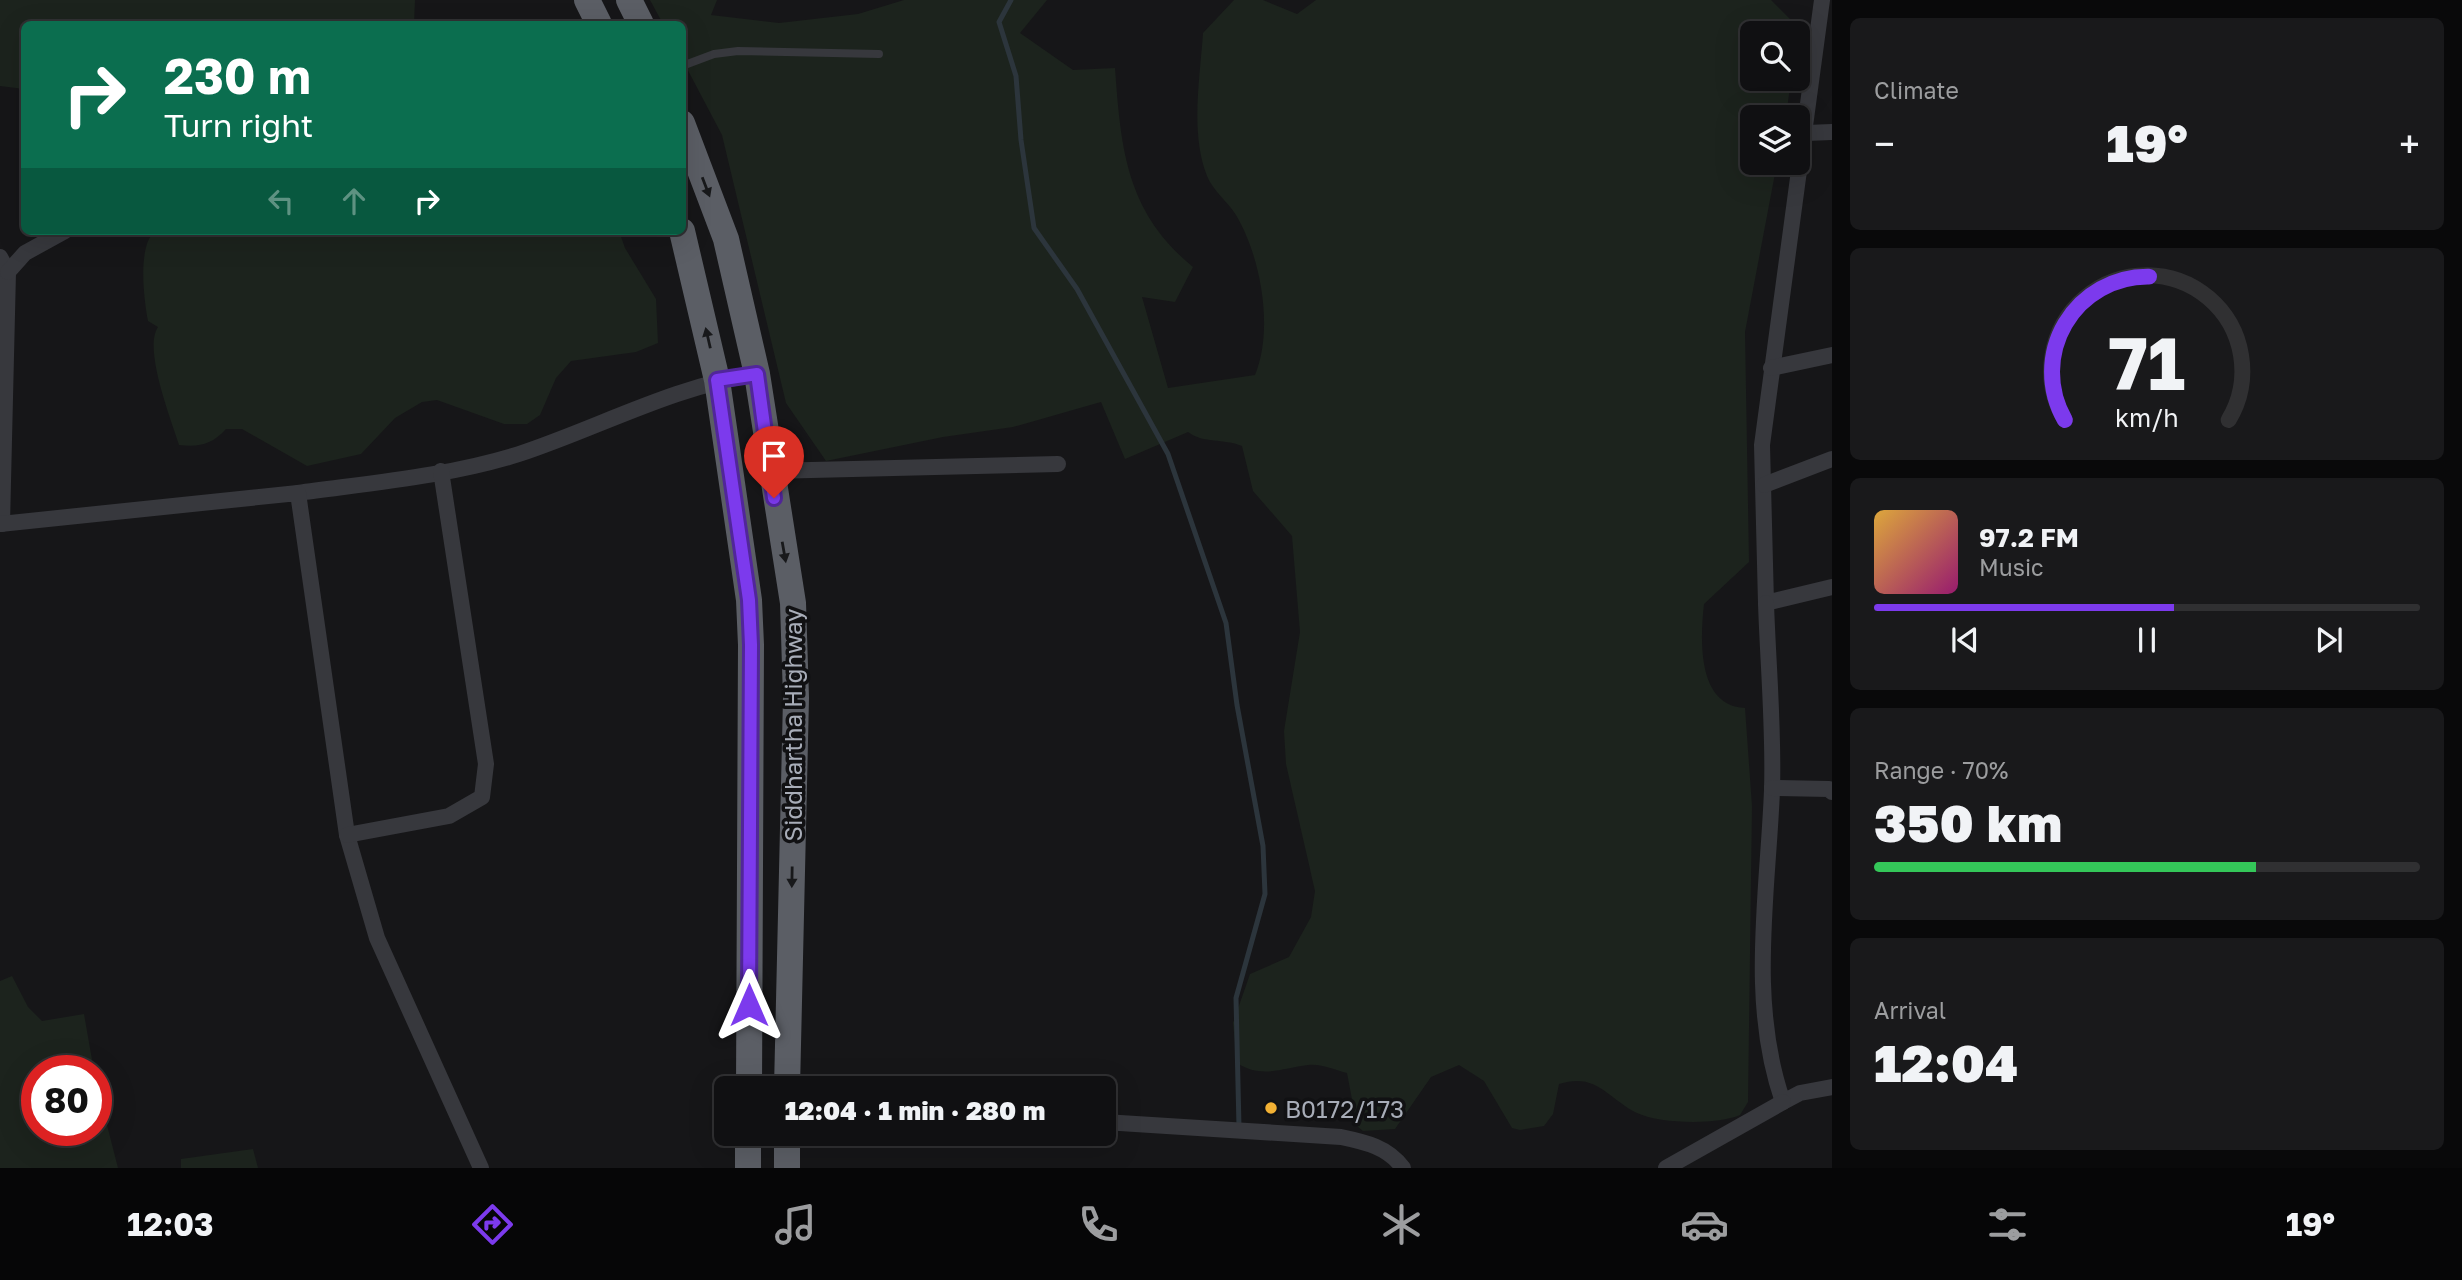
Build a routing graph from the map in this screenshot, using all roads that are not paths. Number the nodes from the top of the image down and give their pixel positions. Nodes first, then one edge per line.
1 (587, 0) edge
2 (629, 0) edge
3 (1822, 0) edge
4 (598, 21) edge
5 (640, 21) edge
6 (879, 54) dead end
7 (686, 64) edge
8 (1809, 105) edge
9 (1832, 132) edge
10 (1810, 133) edge
11 (686, 134) edge
12 (1800, 175) edge
13 (58, 235) edge
14 (683, 235) edge
15 (0, 257) edge
16 (8, 272) junction
17 (1832, 355) edge
18 (1771, 368) junction
19 (757, 374) junction
20 (717, 380) junction
21 (1832, 459) edge
22 (1058, 464) dead end
23 (441, 471) junction
24 (769, 471) junction
25 (1763, 485) junction
26 (298, 493) junction
27 (1, 524) edge
28 (1832, 587) edge
29 (1766, 604) junction
30 (1772, 788) junction
31 (1832, 792) edge
32 (347, 835) junction
33 (749, 1076) edge
34 (787, 1076) edge
35 (1832, 1087) edge
36 (1783, 1102) junction
37 (1116, 1123) edge
38 (748, 1146) edge
39 (787, 1146) edge
40 (481, 1168) edge
41 (748, 1168) edge
42 (788, 1168) edge
43 (1403, 1168) edge
44 (1666, 1168) edge

1 - 4 highway
2 - 5 highway
3 - 8 street
6 - 7 lane
9 - 10 street
11 -> 19 highway, Siddhartha Highway
12 - 18 street
13 - 16 street
20 -> 14 highway, Siddhartha Highway
15 - 16 street
16 - 27 street
17 - 18 street
18 - 25 street
19 - 20 street
19 - 24 highway, Siddhartha Highway
20 - 23 street
20 - 33 highway, Siddhartha Highway
21 - 25 street
22 - 24 street
23 - 26 street
23 - 32 street
24 -> 34 highway, Siddhartha Highway
25 - 29 street
26 - 27 street
26 - 32 street
28 - 29 street
29 - 30 street
30 - 31 street
30 - 36 street
32 - 40 street
35 - 36 street
36 - 44 street
37 - 43 street
38 - 41 highway
39 - 42 highway

